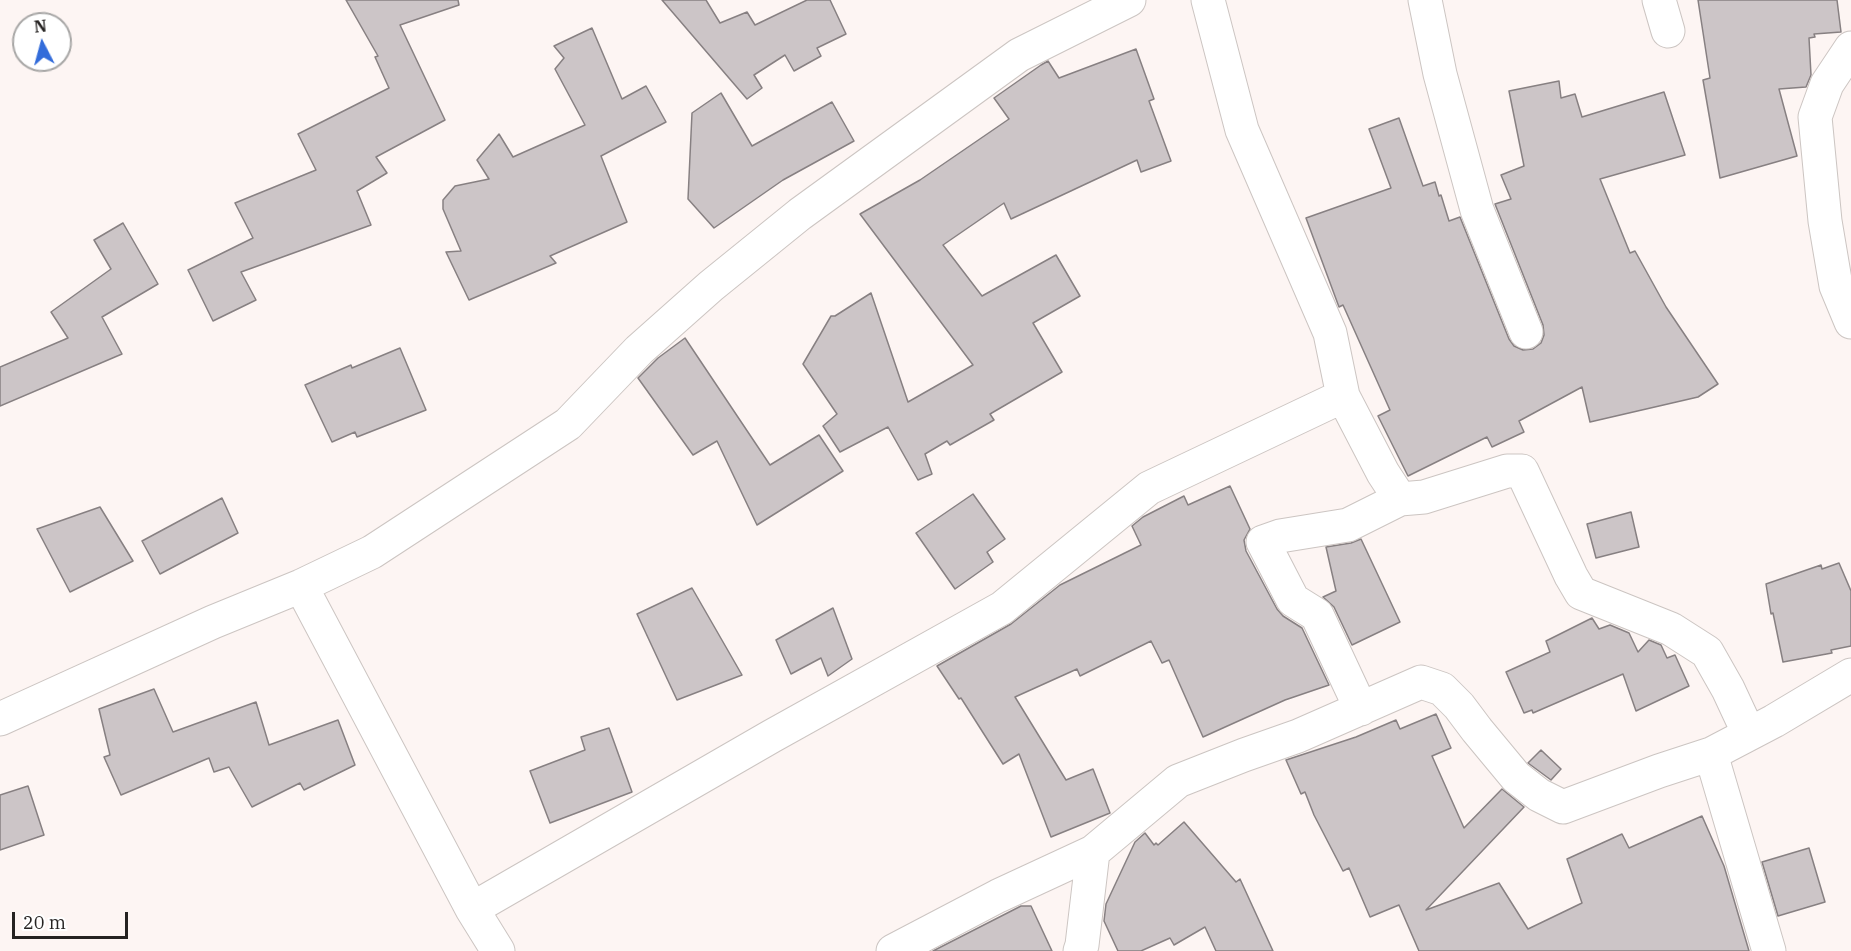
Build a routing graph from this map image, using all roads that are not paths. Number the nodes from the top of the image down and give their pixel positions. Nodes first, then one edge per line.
1 (1129, 0) edge
2 (1208, 0) edge
3 (1425, 0) edge
4 (1659, 0) edge
5 (1668, 31) dead end
6 (1851, 48) edge
7 (1843, 289) edge
8 (1851, 322) edge
9 (1526, 332) dead end
10 (1343, 396) junction
11 (1400, 499) junction
12 (301, 586) junction
13 (1851, 675) edge
14 (1361, 709) junction
15 (0, 719) edge
16 (1749, 734) junction
17 (1711, 754) junction
18 (1093, 852) junction
19 (472, 909) junction
20 (498, 951) edge
21 (893, 951) edge
22 (1080, 951) edge
23 (1769, 951) edge

1 - 12 street
2 - 10 street
3 - 9 street
4 - 5 street
6 - 7 street
7 - 8 street
10 - 11 street
10 - 19 street
11 - 14 street
11 - 16 street
12 - 15 street
12 - 19 street
13 - 16 street
14 - 17 street
14 - 18 street
16 - 17 street
17 - 23 street
18 - 21 street
18 - 22 street
19 - 20 street

